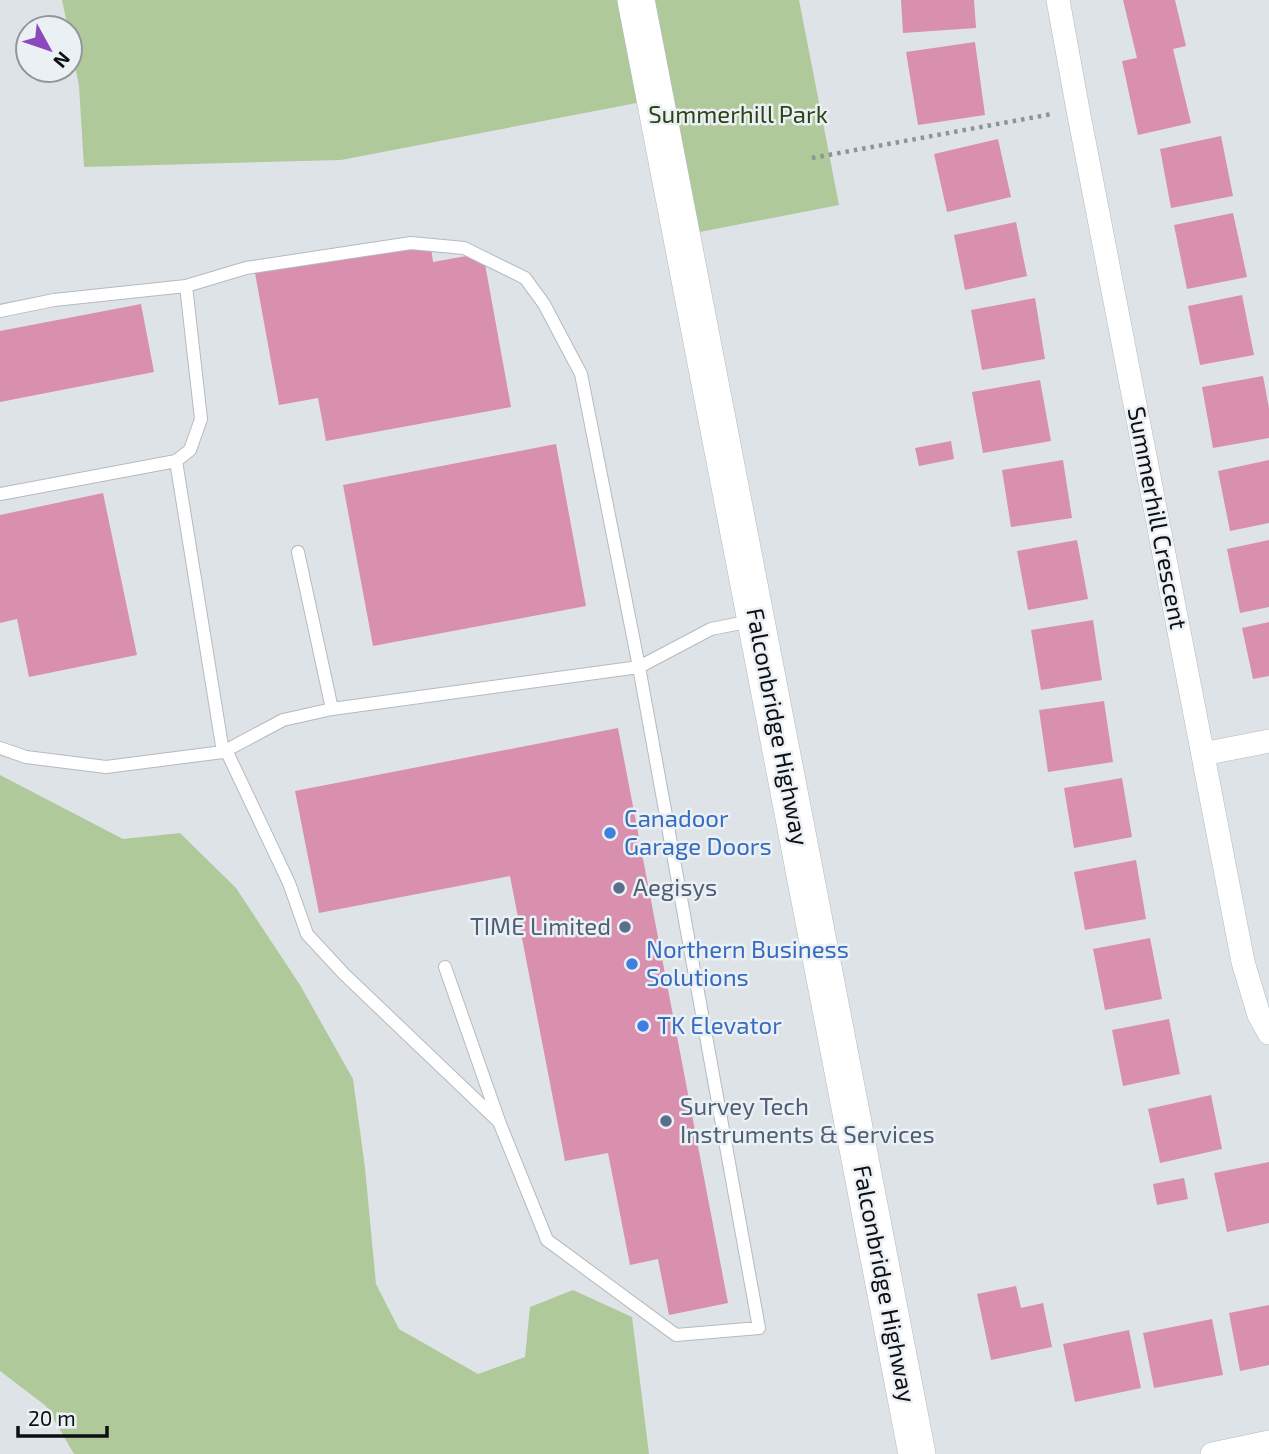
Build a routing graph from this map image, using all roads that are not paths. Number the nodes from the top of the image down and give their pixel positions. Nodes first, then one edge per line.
1 (636, 0) edge
2 (1059, 0) edge
3 (186, 286) junction
4 (0, 311) edge
5 (176, 461) junction
6 (0, 494) edge
7 (298, 552) dead end
8 (756, 620) junction
9 (639, 667) junction
10 (331, 709) junction
11 (1269, 741) edge
12 (0, 748) edge
13 (224, 751) junction
14 (1203, 754) junction
15 (445, 967) dead end
16 (1269, 1033) edge
17 (500, 1124) junction
18 (1269, 1443) edge
19 (917, 1454) edge
20 (1212, 1454) edge

1 - 8 main road, Falconbridge Highway
2 - 14 street, Summerhill Crescent
3 - 4 lane
3 - 5 lane
3 - 9 lane
5 - 6 lane
5 - 13 lane
7 - 10 lane
8 - 9 lane
8 - 19 main road, Falconbridge Highway
9 - 10 lane
9 - 17 lane
10 - 13 lane
11 - 14 street
12 - 13 lane
13 - 17 lane
14 - 16 street, Summerhill Crescent
15 - 17 lane
18 - 20 street

